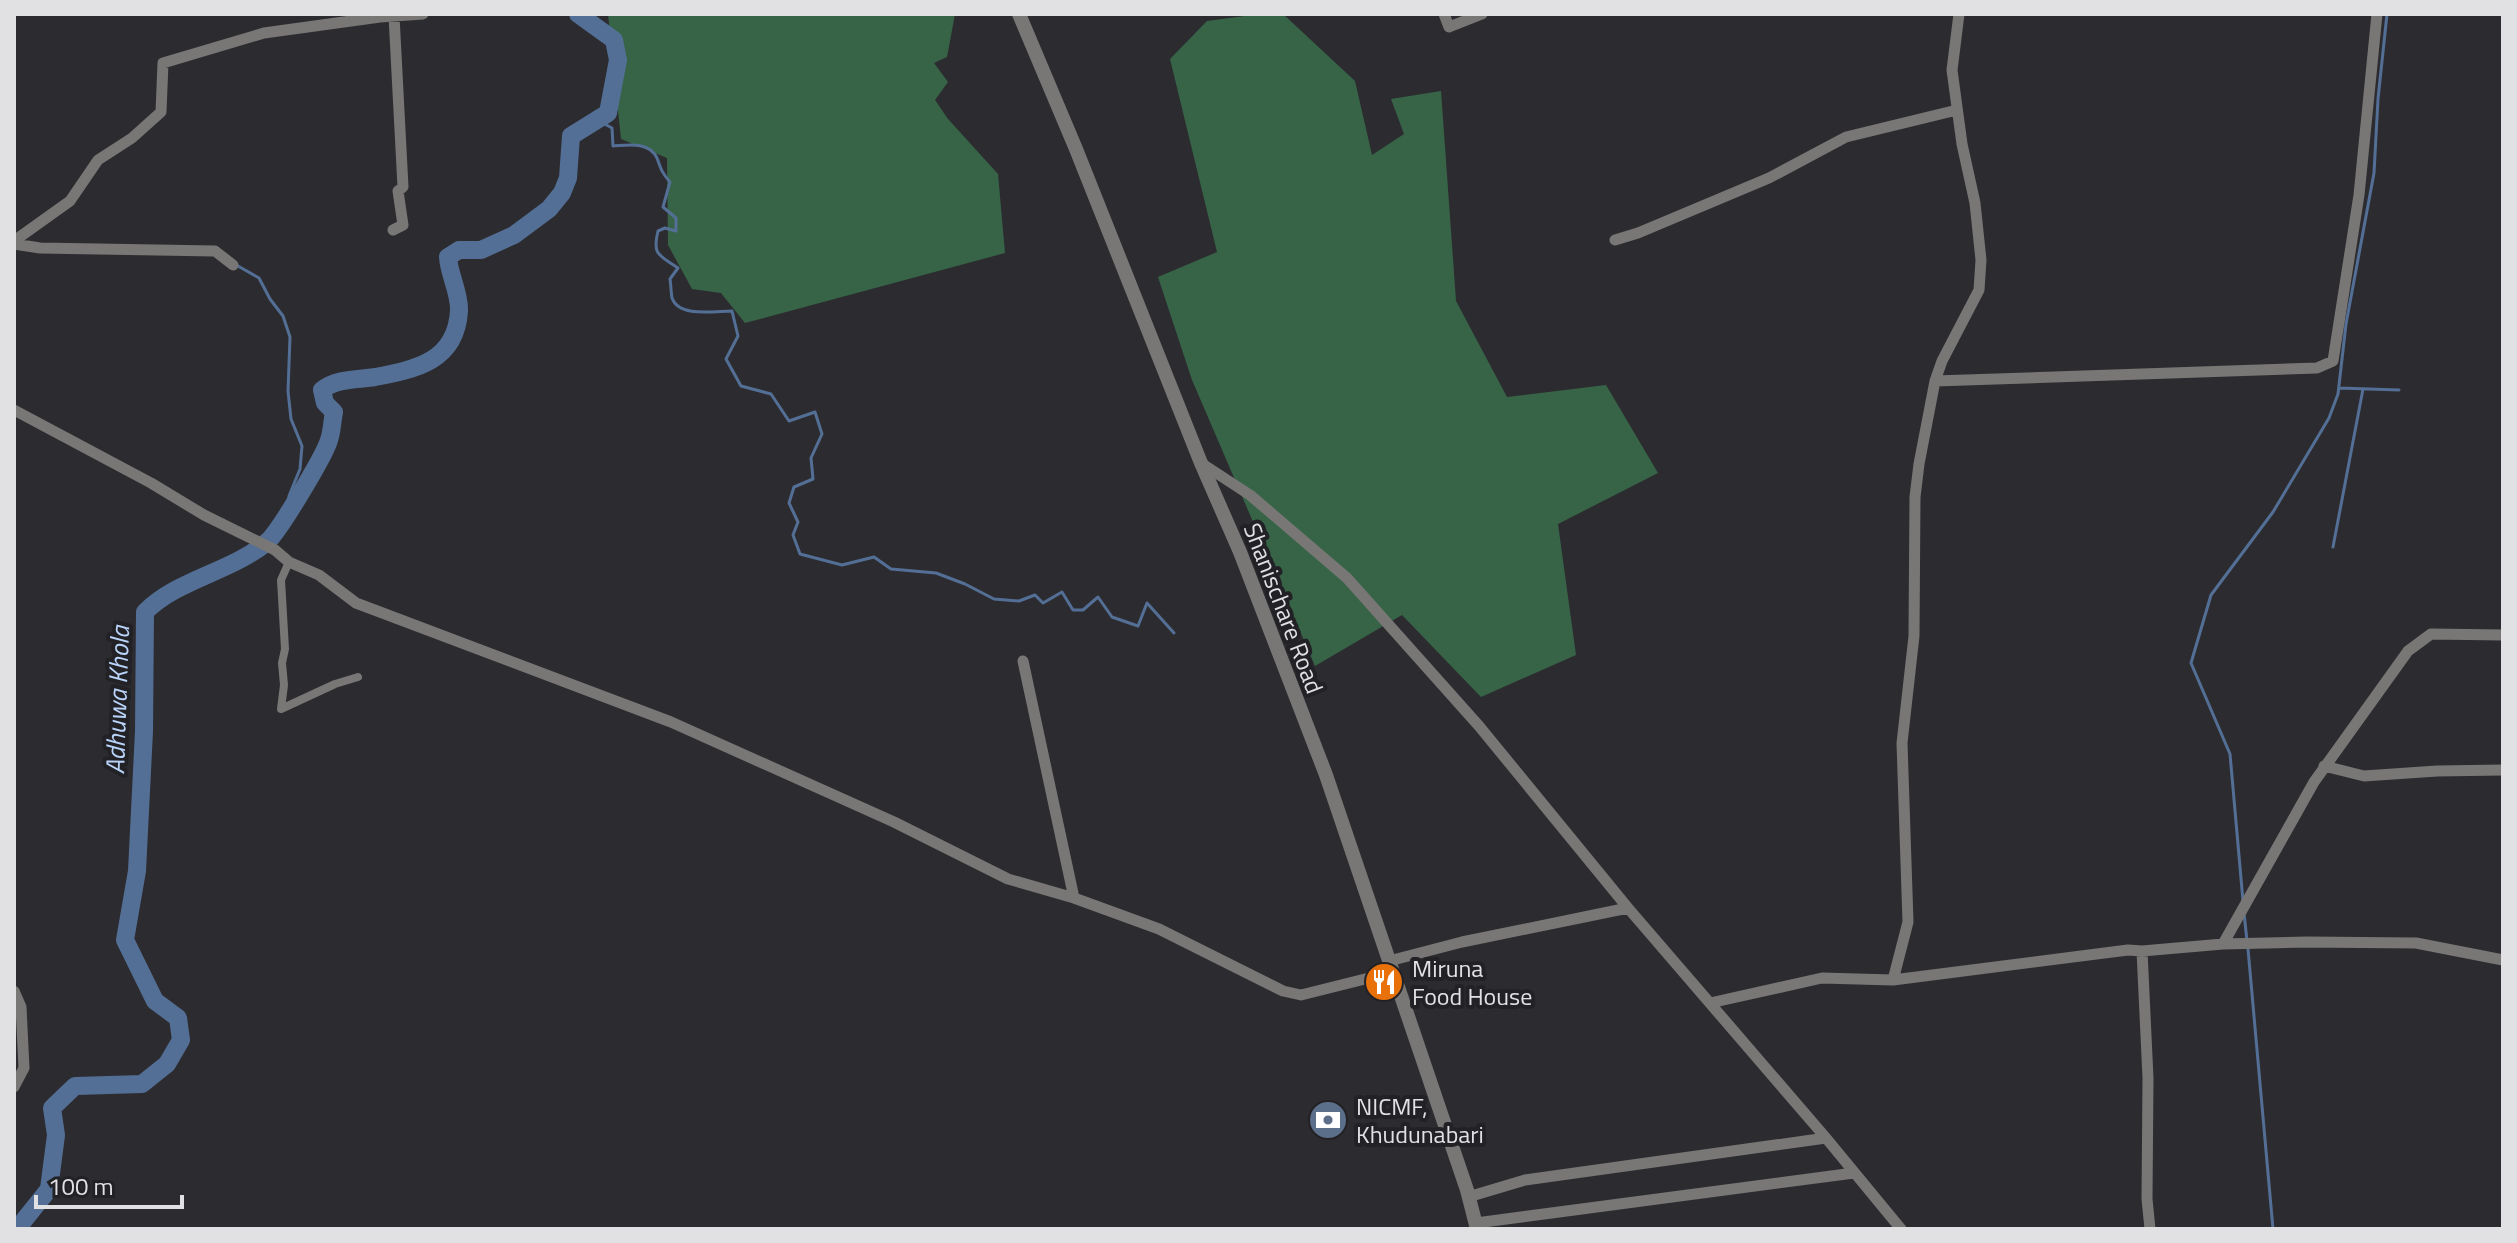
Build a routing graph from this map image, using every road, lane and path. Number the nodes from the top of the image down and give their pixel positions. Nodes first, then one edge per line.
1 (423, 14) edge
2 (1019, 14) edge
3 (1444, 14) edge
4 (1482, 14) edge
5 (1959, 14) edge
6 (2377, 14) edge
7 (394, 16) junction
8 (1957, 110) junction
9 (393, 230) dead end
10 (1615, 240) dead end
11 (14, 243) edge
12 (233, 265) dead end
13 (1935, 381) junction
14 (14, 410) edge
15 (1201, 463) junction
16 (289, 562) junction
17 (2503, 635) edge
18 (1023, 661) dead end
19 (358, 677) dead end
20 (2324, 766) junction
21 (2503, 770) edge
22 (1074, 898) junction
23 (1628, 908) junction
24 (2223, 944) junction
25 (2142, 951) junction
26 (2503, 960) edge
27 (1391, 966) junction
28 (1893, 980) junction
29 (14, 991) edge
30 (1710, 1003) junction
31 (14, 1087) edge
32 (1826, 1138) junction
33 (1854, 1173) junction
34 (1468, 1197) junction
35 (1476, 1226) edge
36 (1901, 1229) edge
37 (2150, 1229) edge

1 - 7 street
2 - 15 street, Shanischare Road
3 - 4 street
5 - 8 street
6 - 13 street
7 - 9 street
7 - 11 street
8 - 10 street
8 - 13 street
11 - 12 street
13 - 28 street
14 - 16 street
15 - 23 street
15 - 27 street, Shanischare Road
16 - 19 street
16 - 22 street
17 - 20 street
18 - 22 street
20 - 21 street
20 - 24 street
22 - 27 street
23 - 27 street
23 - 30 street
24 - 25 street
24 - 26 street
25 - 28 street
25 - 37 street
27 - 34 street, Shanischare Road
28 - 30 street
29 - 31 street
30 - 32 street
32 - 33 street
32 - 34 street
33 - 35 street
33 - 36 street
34 - 35 street, Shanischare Road

